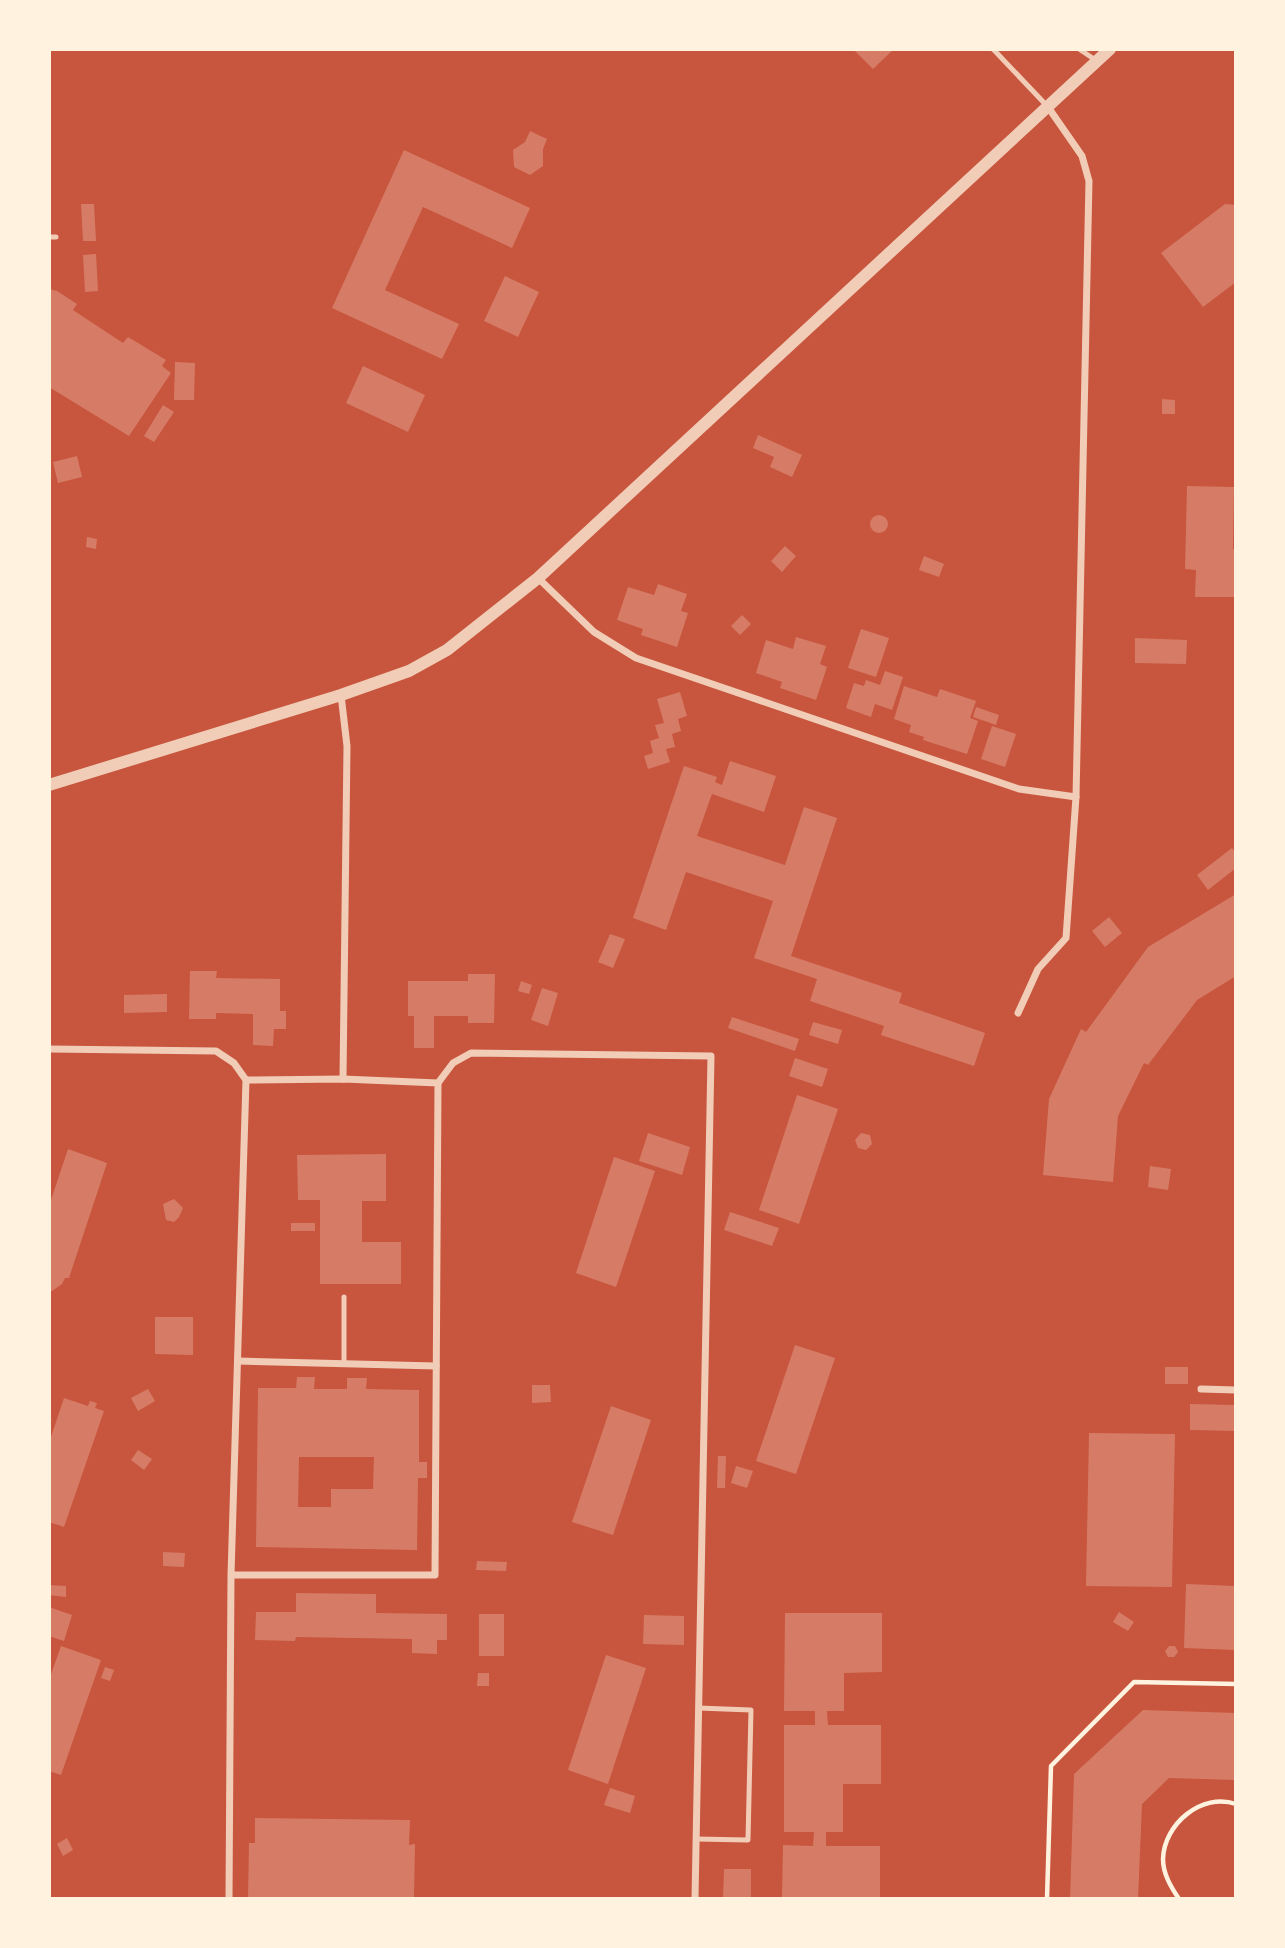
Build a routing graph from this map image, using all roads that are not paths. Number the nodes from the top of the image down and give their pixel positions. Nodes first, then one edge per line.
1 (993, 49) edge
2 (1079, 49) edge
3 (1110, 49) edge
4 (1097, 61) junction
5 (1048, 107) junction
6 (538, 578) junction
7 (341, 695) junction
8 (49, 785) edge
9 (1076, 797) junction
10 (1018, 1013) dead end
11 (49, 1049) edge
12 (343, 1079) junction
13 (246, 1080) junction
14 (438, 1083) junction
15 (344, 1297) dead end
16 (238, 1362) junction
17 (344, 1364) junction
18 (436, 1366) junction
19 (1201, 1389) dead end
20 (1236, 1390) edge
21 (231, 1575) junction
22 (698, 1709) junction
23 (696, 1839) junction
24 (229, 1899) edge
25 (695, 1899) edge

1 - 5 lane
2 - 4 lane
3 - 4 street
4 - 5 street
5 - 6 street
5 - 9 street
6 - 7 street
6 - 9 street
7 - 8 street
7 - 12 street
9 - 10 street
11 - 13 street
12 - 13 street
12 - 14 street
13 - 16 street
14 - 18 street
14 - 22 street
15 - 17 lane
16 - 17 street
16 - 21 street
17 - 18 street
18 - 21 street
19 - 20 street
21 - 24 street
22 - 23 street
22 - 23 lane
23 - 25 street

